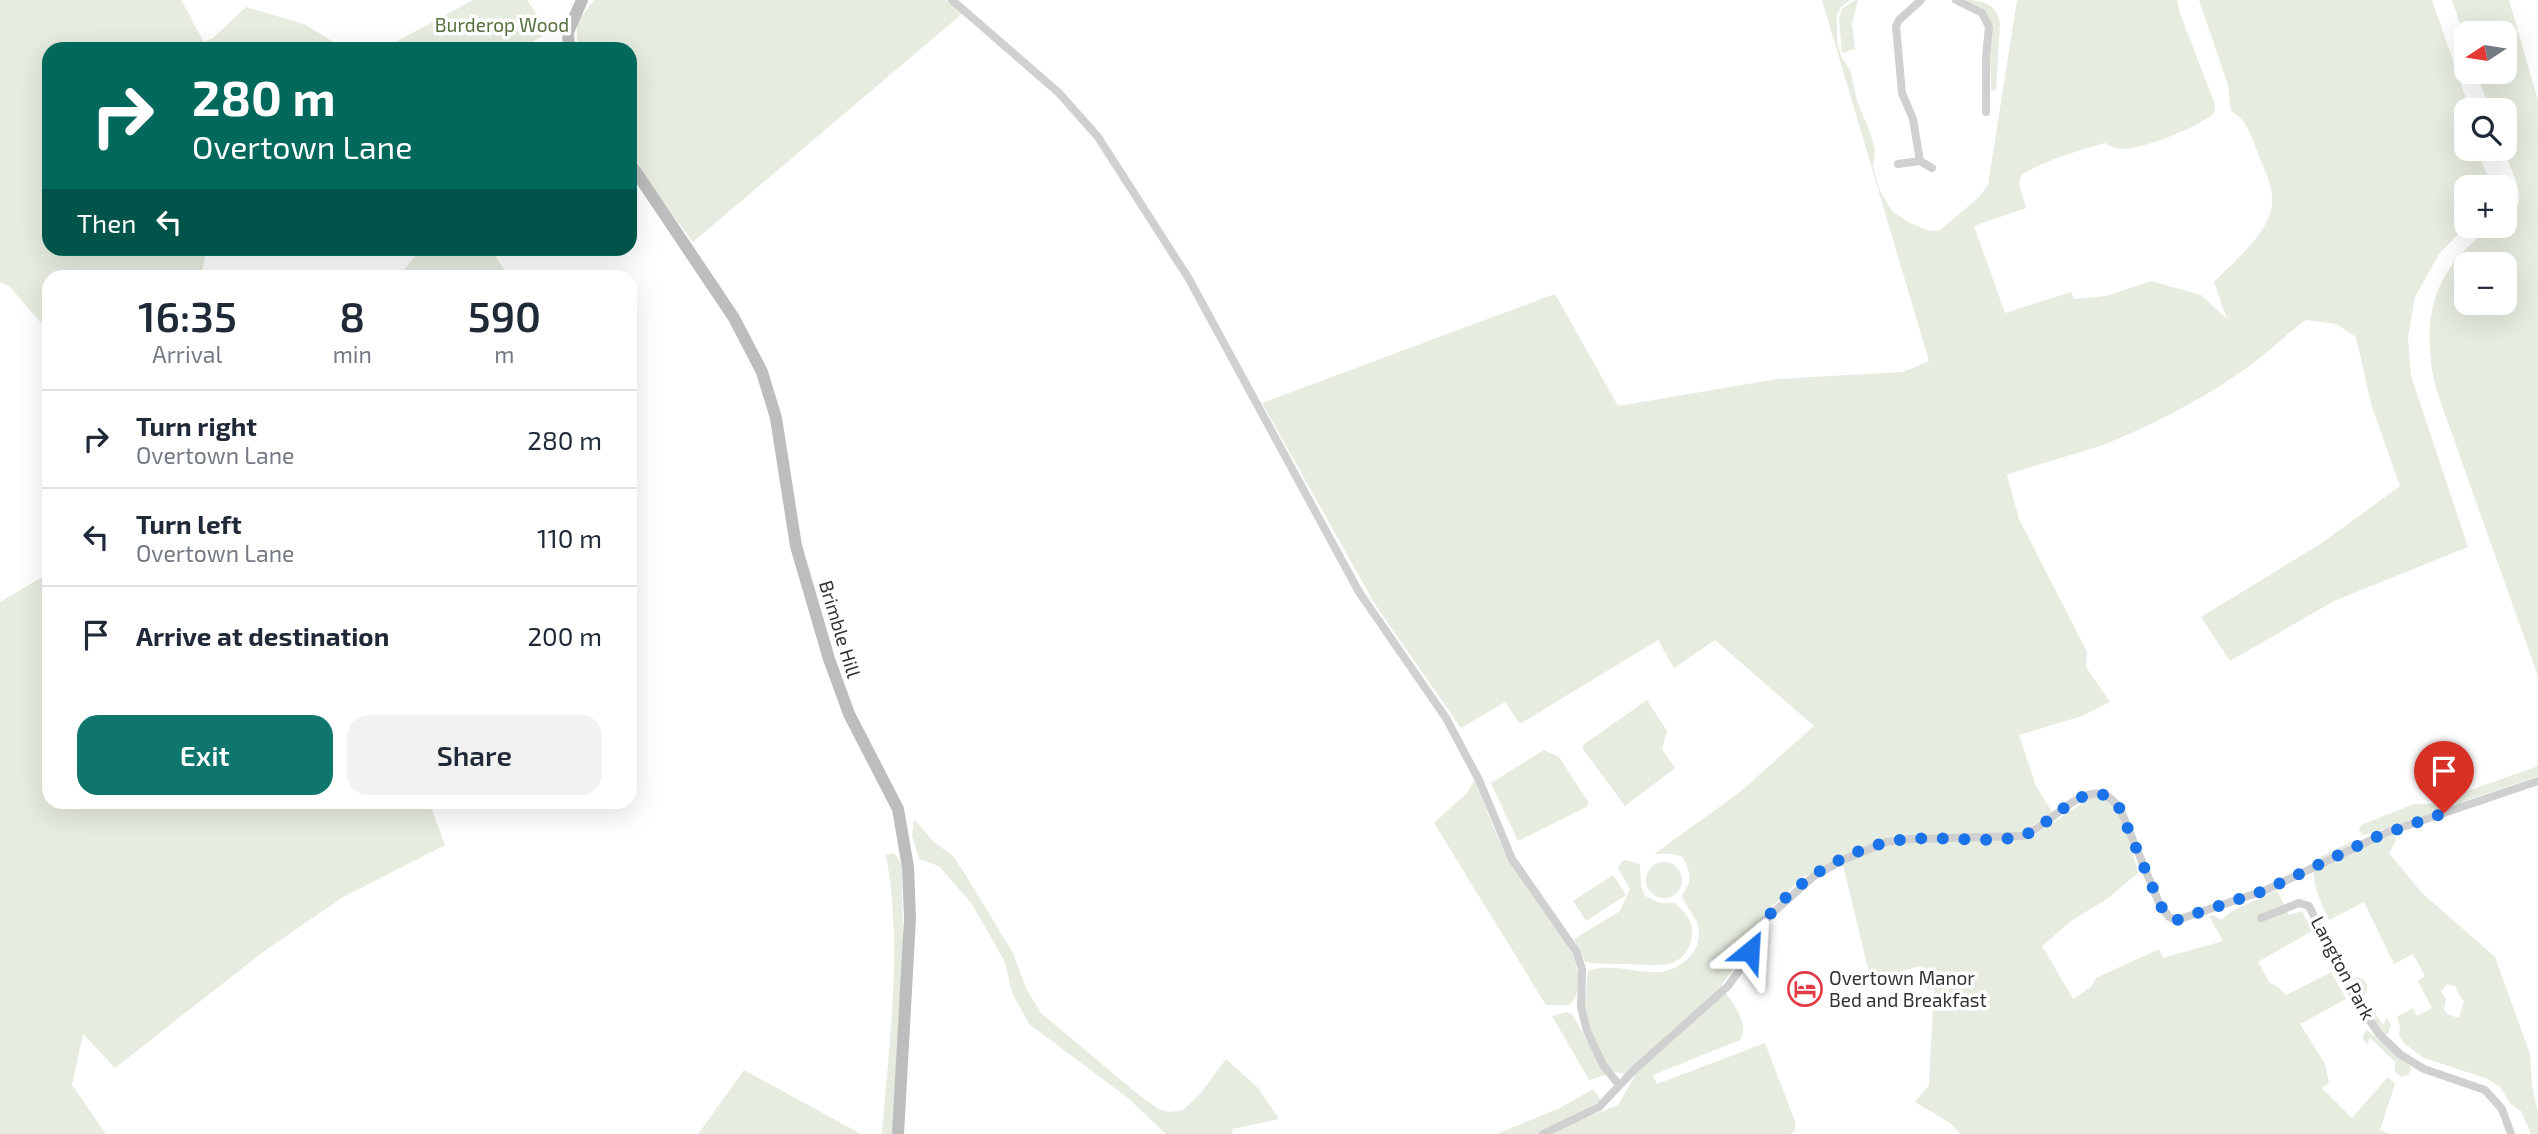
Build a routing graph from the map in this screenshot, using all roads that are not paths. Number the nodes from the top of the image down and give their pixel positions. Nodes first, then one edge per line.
1 (582, 0) edge
2 (952, 0) edge
3 (1921, 0) edge
4 (1956, 0) edge
5 (569, 42) edge
6 (1986, 112) dead end
7 (1920, 161) junction
8 (1898, 164) dead end
9 (1932, 169) dead end
10 (637, 173) edge
11 (2538, 781) edge
12 (2261, 918) dead end
13 (1619, 1085) junction
14 (898, 1134) edge
15 (1543, 1134) edge
16 (2511, 1134) edge

1 - 5 main road
2 - 13 street
3 - 7 street
4 - 6 street
7 - 8 street
7 - 9 street
10 - 14 main road, Brimble Hill
11 - 13 street
12 - 16 street, Langton Park
13 - 15 street

